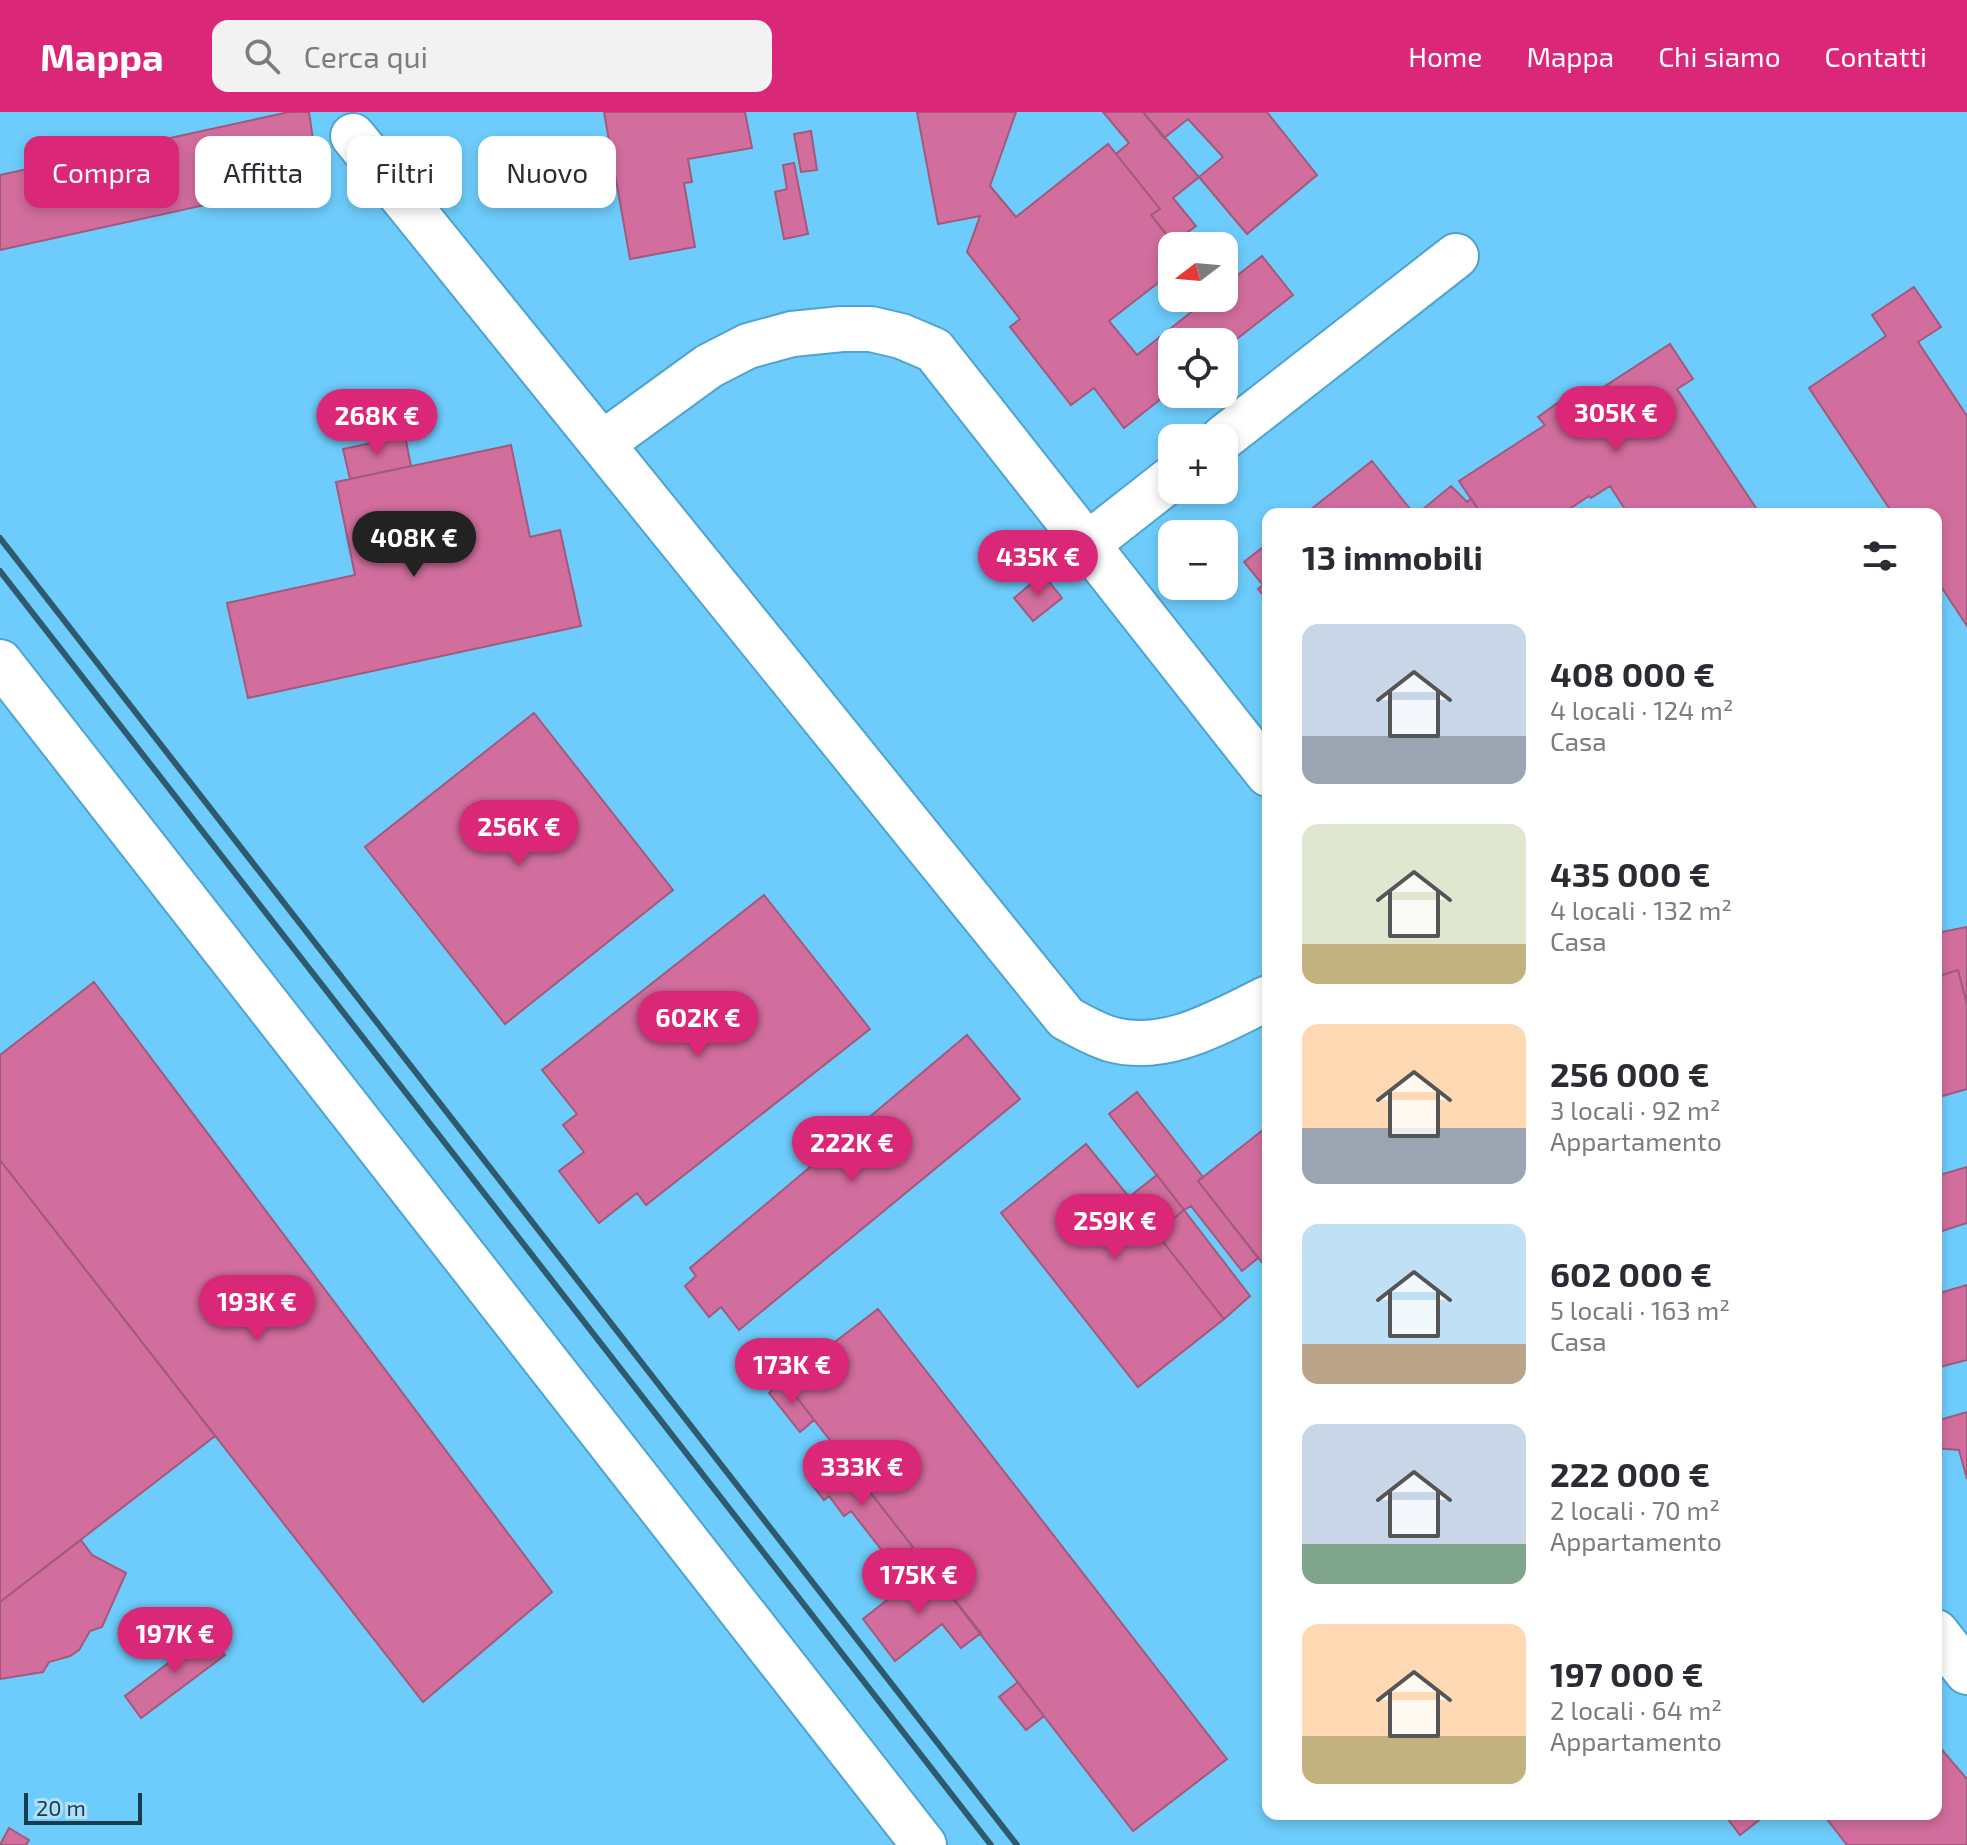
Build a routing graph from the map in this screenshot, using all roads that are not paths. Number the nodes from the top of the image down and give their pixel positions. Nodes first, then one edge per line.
1 (412, 208) edge
2 (1456, 256) dead end
3 (1238, 426) edge
4 (603, 443) junction
5 (1158, 489) edge
6 (1088, 544) junction
7 (0, 662) edge
8 (1262, 766) edge
9 (1262, 1001) edge
10 (1942, 1640) edge
11 (1967, 1672) edge
12 (924, 1845) edge

1 - 4 street
2 - 3 street
4 - 6 street
4 - 9 street
5 - 6 street
6 - 8 street
7 - 12 street
10 - 11 street

